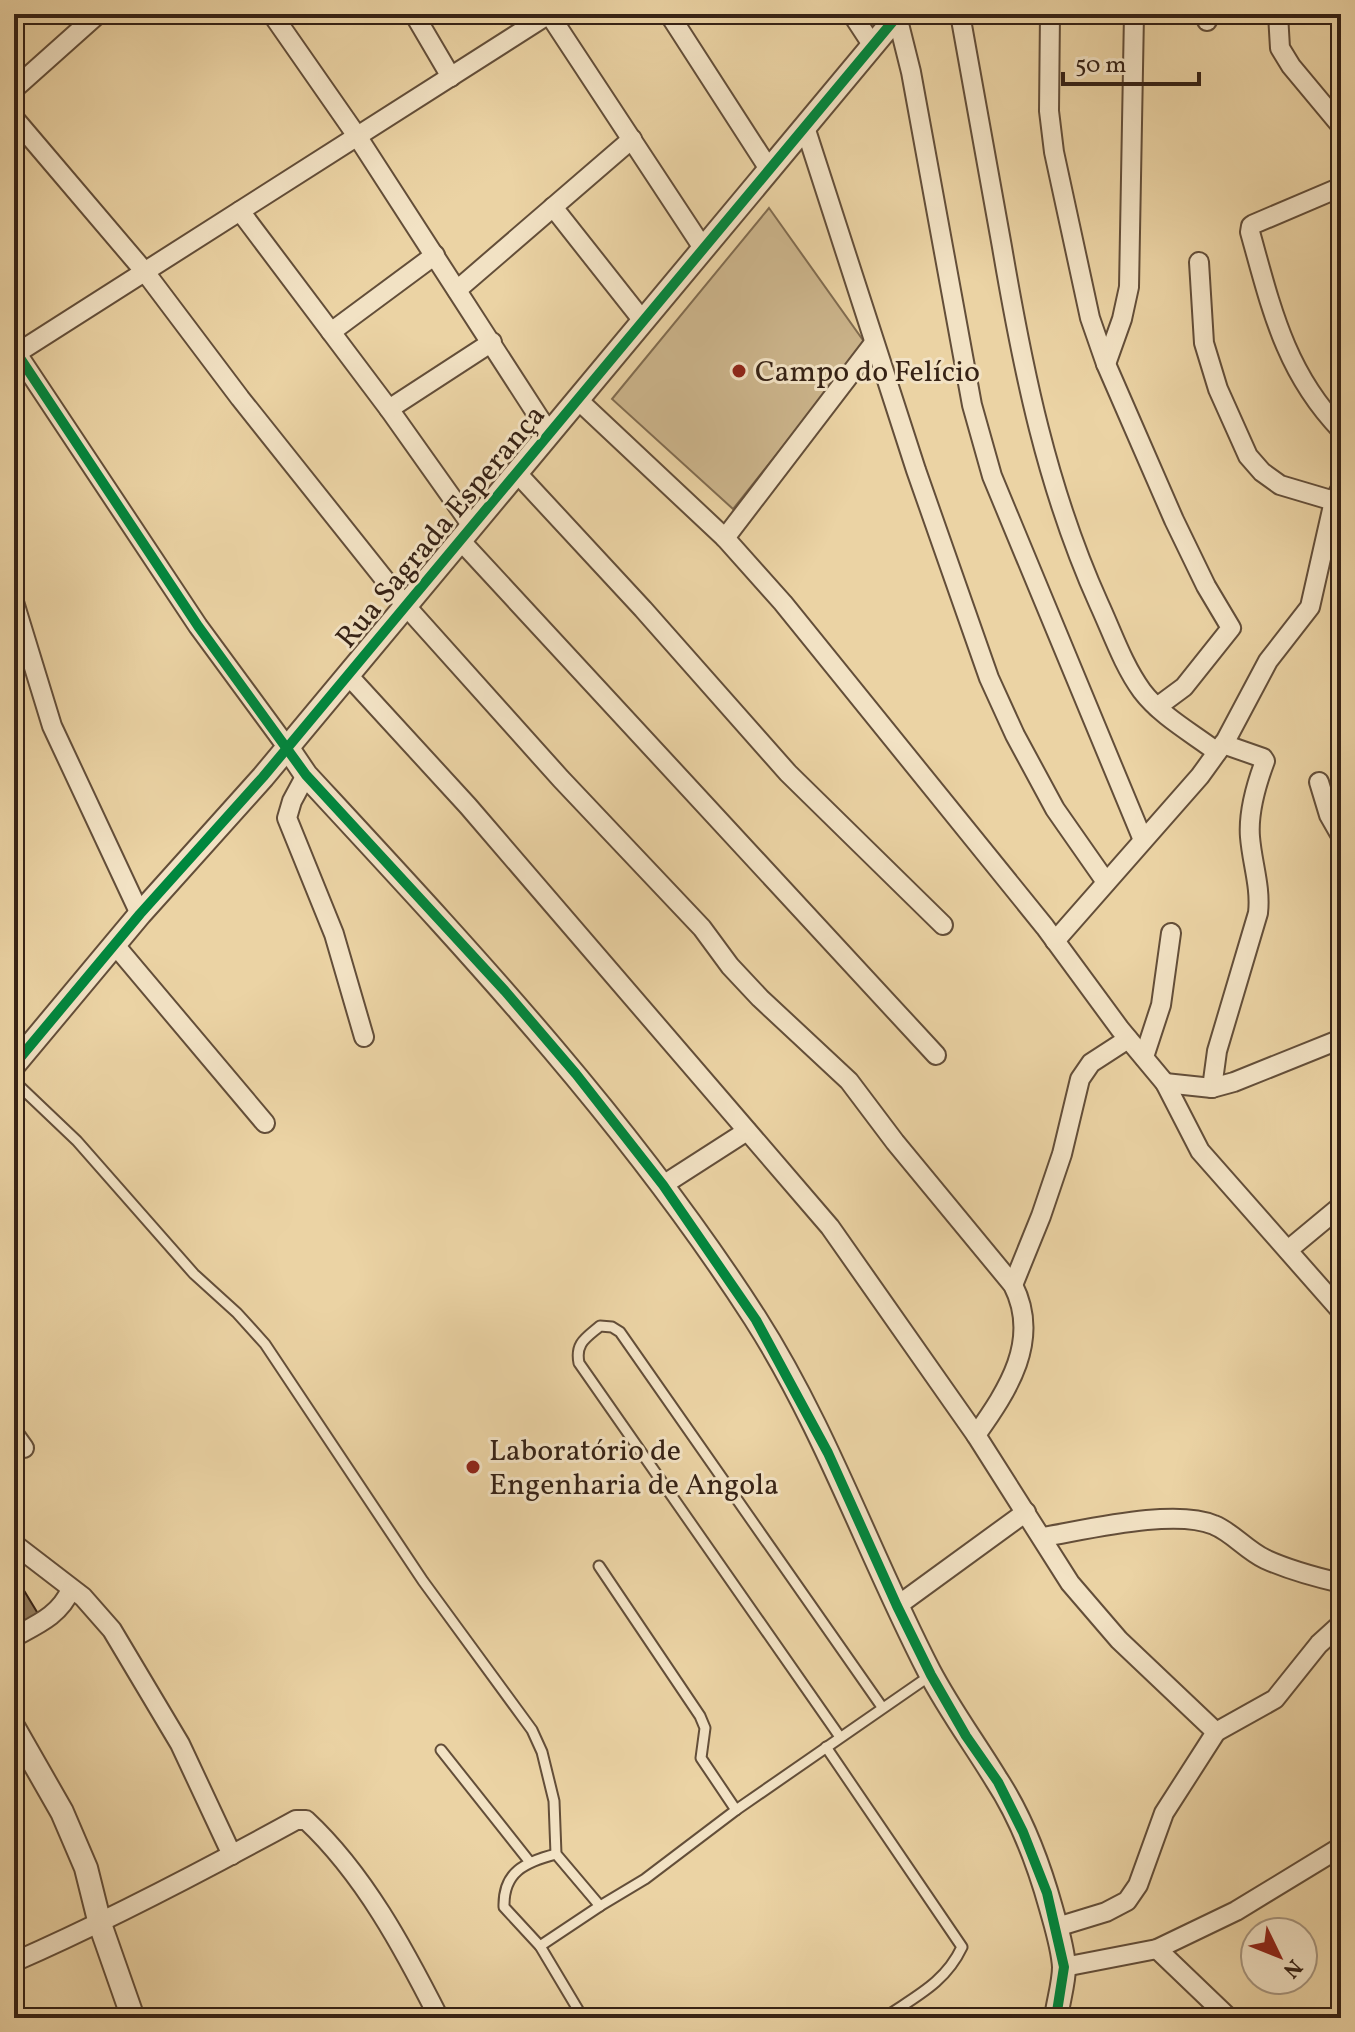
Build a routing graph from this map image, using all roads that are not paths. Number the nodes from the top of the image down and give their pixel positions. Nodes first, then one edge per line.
1 (98, 14) edge
2 (272, 14) edge
3 (414, 14) edge
4 (549, 14) edge
5 (669, 14) edge
6 (852, 14) edge
7 (960, 14) edge
8 (1050, 14) edge
9 (1134, 14) edge
10 (1278, 14) edge
11 (898, 15) edge
12 (873, 46) junction
13 (451, 77) junction
14 (14, 89) edge
15 (14, 118) edge
16 (1341, 126) edge
17 (805, 127) junction
18 (357, 136) junction
19 (632, 139) junction
20 (769, 169) junction
21 (1341, 187) edge
22 (553, 207) junction
23 (240, 211) junction
24 (703, 248) junction
25 (435, 255) junction
26 (1199, 262) dead end
27 (145, 272) junction
28 (457, 290) junction
29 (643, 321) junction
30 (331, 332) junction
31 (492, 342) junction
32 (874, 343) junction
33 (15, 353) edge
34 (1106, 364) junction
35 (577, 399) junction
36 (389, 409) junction
37 (1341, 430) edge
38 (549, 433) junction
39 (516, 472) junction
40 (1338, 495) edge
41 (466, 533) junction
42 (725, 538) junction
43 (14, 602) edge
44 (405, 605) junction
45 (347, 674) junction
46 (1157, 707) junction
47 (287, 747) junction
48 (1220, 748) junction
49 (306, 775) junction
50 (1319, 782) dead end
51 (1341, 836) edge
52 (1143, 840) junction
53 (1106, 882) junction
54 (140, 914) junction
55 (943, 925) dead end
56 (1171, 933) dead end
57 (1055, 941) junction
58 (115, 945) junction
59 (364, 1037) dead end
60 (1128, 1039) junction
61 (1341, 1039) edge
62 (936, 1055) dead end
63 (1144, 1057) junction
64 (14, 1065) edge
65 (14, 1081) edge
66 (1165, 1083) junction
67 (1212, 1088) junction
68 (265, 1123) dead end
69 (747, 1131) junction
70 (663, 1185) junction
71 (1341, 1206) edge
72 (1288, 1250) junction
73 (1013, 1285) junction
74 (1341, 1311) edge
75 (976, 1435) junction
76 (1026, 1512) junction
77 (1043, 1537) junction
78 (14, 1544) edge
79 (599, 1566) dead end
80 (1341, 1583) edge
81 (71, 1589) junction
82 (897, 1606) junction
83 (1341, 1624) edge
84 (14, 1637) edge
85 (931, 1675) junction
86 (882, 1707) junction
87 (14, 1728) edge
88 (1216, 1732) junction
89 (840, 1737) junction
90 (826, 1747) junction
91 (441, 1750) dead end
92 (736, 1810) junction
93 (1341, 1847) edge
94 (556, 1854) junction
95 (232, 1855) junction
96 (529, 1861) junction
97 (600, 1906) junction
98 (100, 1924) junction
99 (1057, 1927) junction
100 (540, 1946) junction
101 (1157, 1949) junction
102 (14, 1962) edge
103 (1064, 1967) junction
104 (133, 2018) edge
105 (439, 2018) edge
106 (583, 2018) edge
107 (884, 2018) edge
108 (1056, 2018) edge
109 (1229, 2018) edge

1 - 14 street
2 - 18 street
3 - 13 street
4 - 13 street
4 - 19 street
5 - 20 street
6 - 12 street
7 - 46 street
8 - 34 street
9 - 34 street
10 - 16 street
11 - 12 street, Rua Sagrada Esperança
11 - 52 street
12 - 17 street, Rua Sagrada Esperança
13 - 18 street
15 - 27 street
17 - 20 street, Rua Sagrada Esperança
17 - 32 street
18 - 23 street
18 - 25 street
19 - 22 street
19 - 24 street
20 - 24 street, Rua Sagrada Esperança
21 - 37 street
22 - 28 street
22 - 29 street
23 - 27 street
23 - 30 street
24 - 29 street, Rua Sagrada Esperança
25 - 28 street
25 - 30 street
26 - 40 street
27 - 33 street
27 - 44 street
28 - 31 street
29 - 35 street, Rua Sagrada Esperança
30 - 36 street
31 - 36 street
31 - 38 street
32 - 42 street
32 - 53 street
33 - 47 street
34 - 46 street
35 - 38 street, Rua Sagrada Esperança
35 - 42 street
36 - 41 street
38 - 39 street, Rua Sagrada Esperança
39 - 41 street, Rua Sagrada Esperança
39 - 55 street
40 - 48 street
41 - 44 street, Rua Sagrada Esperança
41 - 62 street
42 - 57 street
43 - 54 street
44 - 45 street, Rua Sagrada Esperança
44 - 73 street
45 - 47 street, Rua Sagrada Esperança
45 - 69 street
46 - 48 street
47 - 49 street
47 - 54 street, Rua Sagrada Esperança
48 - 52 street
48 - 67 street
49 - 59 street
49 - 70 street
50 - 51 street
52 - 53 street
53 - 57 street
54 - 58 street, Rua Sagrada Esperança
56 - 63 street
57 - 60 street
58 - 64 street, Rua Sagrada Esperança
58 - 68 street
60 - 63 street
60 - 73 street
61 - 67 street
63 - 66 street
65 - 94 lane
66 - 67 street
66 - 72 street
69 - 70 street
69 - 75 street
70 - 82 street
71 - 72 street
72 - 74 street
73 - 75 street
75 - 76 street
76 - 77 street
76 - 82 street
77 - 80 street
77 - 88 street
78 - 81 street
79 - 92 lane
81 - 84 street
81 - 95 street
82 - 85 street
83 - 88 street
85 - 86 lane
85 - 99 street
86 - 89 lane
86 - 89 lane
87 - 98 street
88 - 99 street
89 - 90 lane
90 - 92 lane
90 - 107 lane
91 - 96 lane
92 - 97 lane
93 - 101 street
94 - 96 lane
94 - 97 lane
95 - 98 street
95 - 105 street
96 - 100 lane
97 - 100 lane
98 - 102 street
98 - 104 street
99 - 103 street
100 - 106 lane
101 - 103 street
101 - 109 street
103 - 108 street

